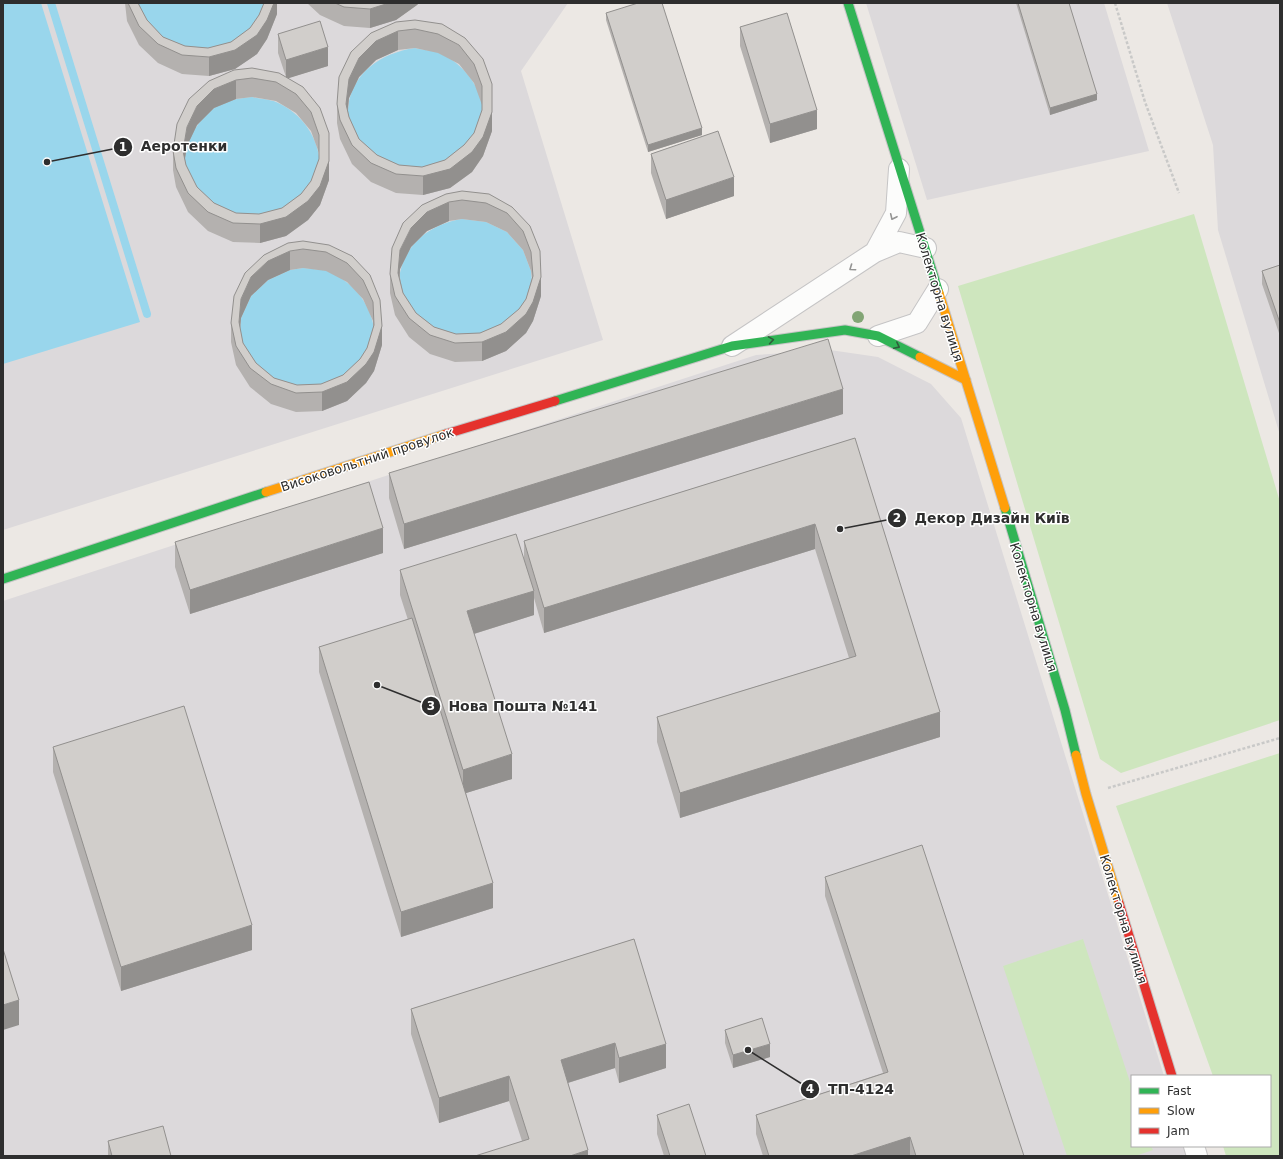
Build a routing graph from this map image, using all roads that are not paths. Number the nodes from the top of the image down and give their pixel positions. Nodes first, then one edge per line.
1 (848, 3) edge
2 (900, 165) junction
3 (926, 248) junction
4 (875, 252) junction
5 (938, 289) junction
6 (878, 336) junction
7 (732, 346) junction
8 (966, 380) junction
9 (3, 579) edge
10 (1172, 1075) edge

1 - 2 street, Колекторна вулиця
2 - 3 street, Колекторна вулиця
2 -> 4 street
3 - 4 street, Високовольтний провулок
3 - 5 street, Колекторна вулиця
4 -> 7 street, Високовольтний провулок
5 - 6 street
5 - 8 street, Колекторна вулиця
7 -> 6 street, Високовольтний провулок
6 -> 8 street, Високовольтний провулок
7 - 9 street, Високовольтний провулок
8 - 10 street, Колекторна вулиця

